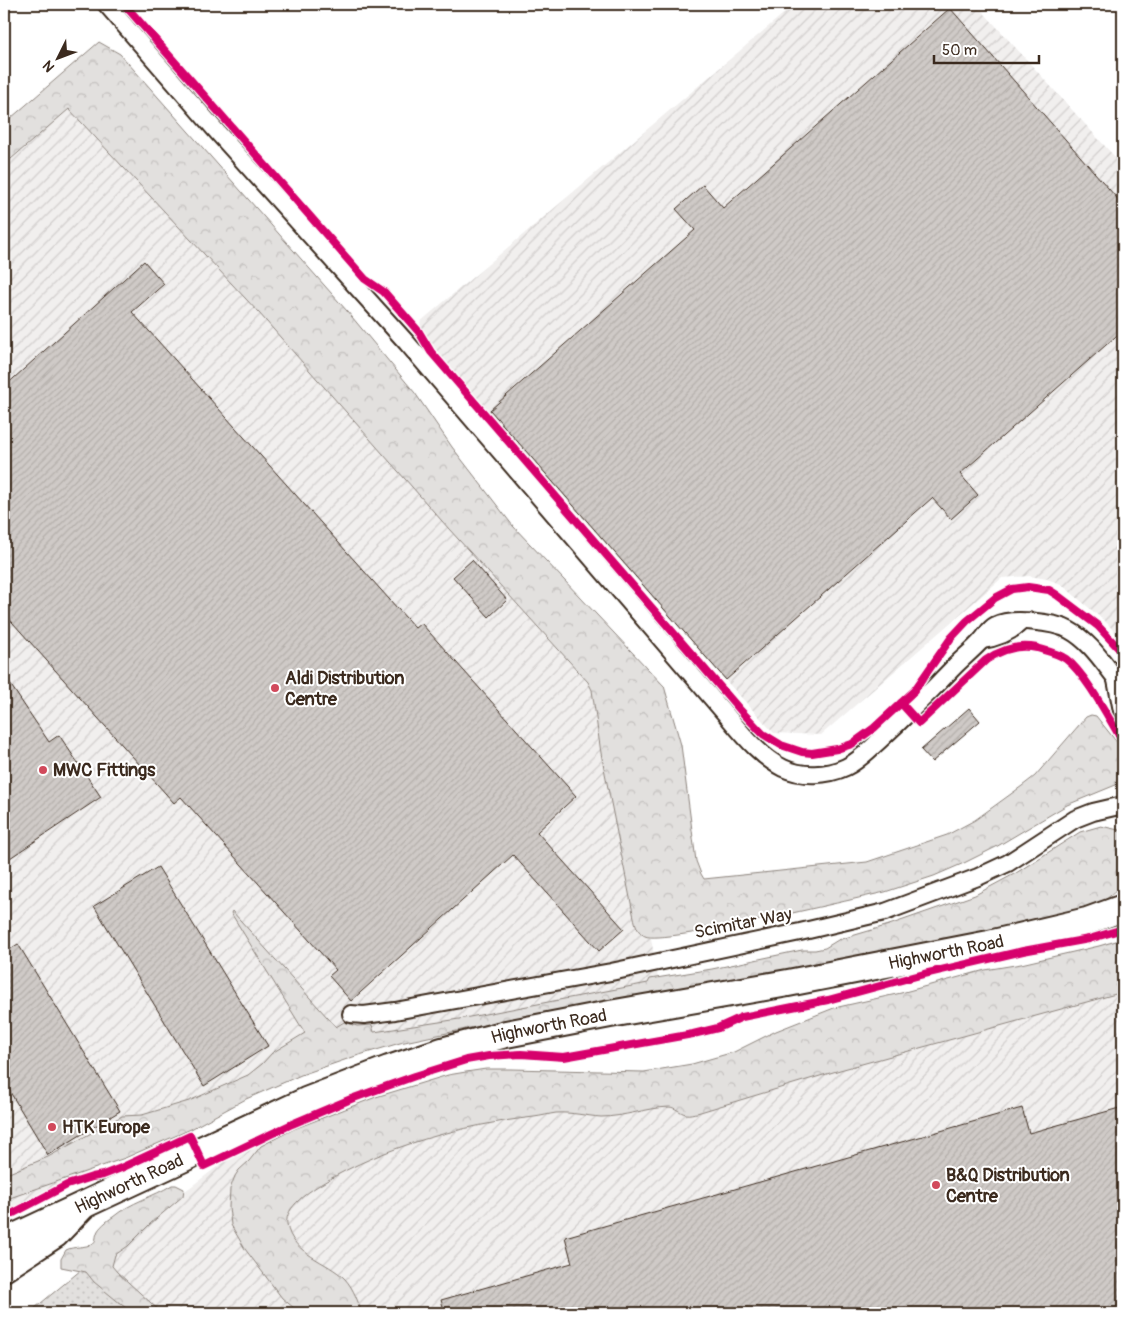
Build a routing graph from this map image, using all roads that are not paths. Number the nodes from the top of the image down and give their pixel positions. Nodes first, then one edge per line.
1 (106, 4) edge
2 (1120, 684) edge
3 (1123, 716) edge
4 (1123, 805) edge
5 (1123, 908) edge
6 (351, 1014) dead end
7 (85, 1205) junction
8 (4, 1242) edge
9 (4, 1269) edge

1 - 2 street
2 - 3 street
4 - 6 street, Scimitar Way
5 - 7 main road, Highworth Road
7 - 8 main road, Highworth Road
7 - 9 main road

